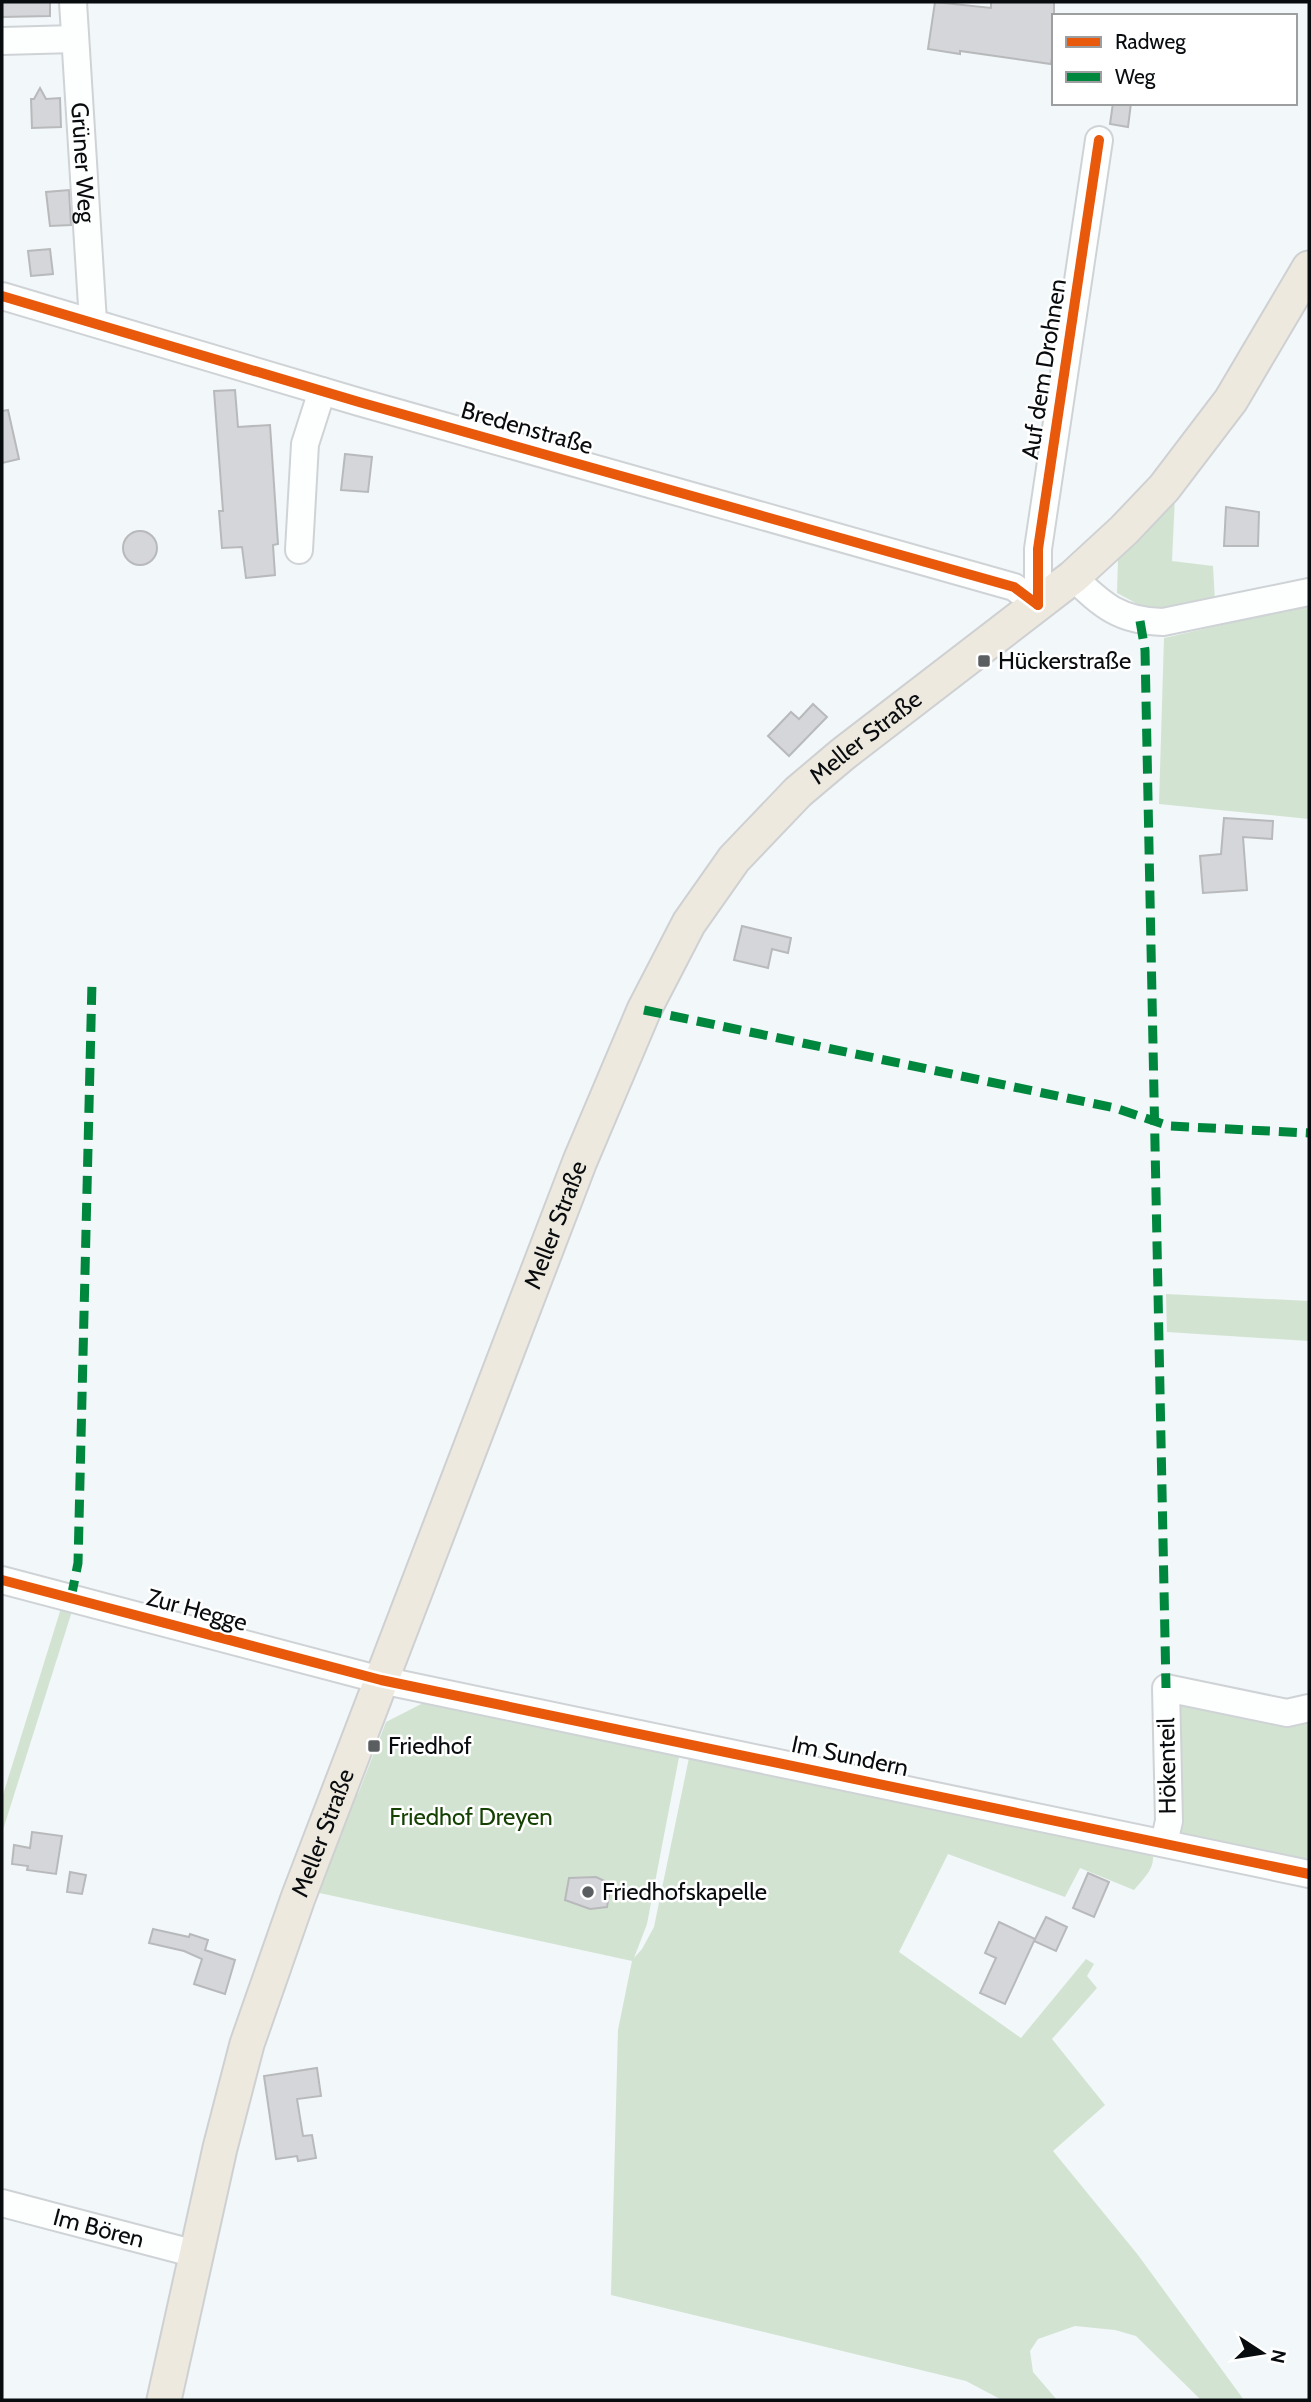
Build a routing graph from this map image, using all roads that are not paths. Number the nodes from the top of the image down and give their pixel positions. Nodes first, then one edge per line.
1 (73, 2) edge
2 (75, 39) junction
3 (2, 41) edge
4 (1099, 141) dead end
5 (1309, 268) edge
6 (2, 296) edge
7 (93, 322) junction
8 (322, 391) junction
9 (299, 550) dead end
10 (1073, 578) junction
11 (1309, 592) edge
12 (1038, 605) junction
13 (2, 1580) edge
14 (381, 1680) junction
15 (1309, 1708) edge
16 (1164, 1843) junction
17 (1309, 1874) edge
18 (2, 2203) edge
19 (196, 2254) junction
20 (164, 2400) edge

1 - 2 street, Grüner Weg
2 - 3 street
2 - 7 street, Grüner Weg
4 - 12 street, Auf dem Drohnen
5 - 10 main road, Meller Straße
6 - 7 street, Bredenstraße
7 - 8 street, Bredenstraße
8 - 9 street
8 - 12 street, Bredenstraße
10 - 11 street
10 - 12 main road, Meller Straße
12 - 14 main road, Meller Straße
13 - 14 street, Zur Hegge
14 - 16 street, Im Sundern
14 - 19 main road, Meller Straße
15 - 16 street, Hökenteil
16 - 17 street, Im Sundern
18 - 19 street, Im Bören
19 - 20 main road, Meller Straße

